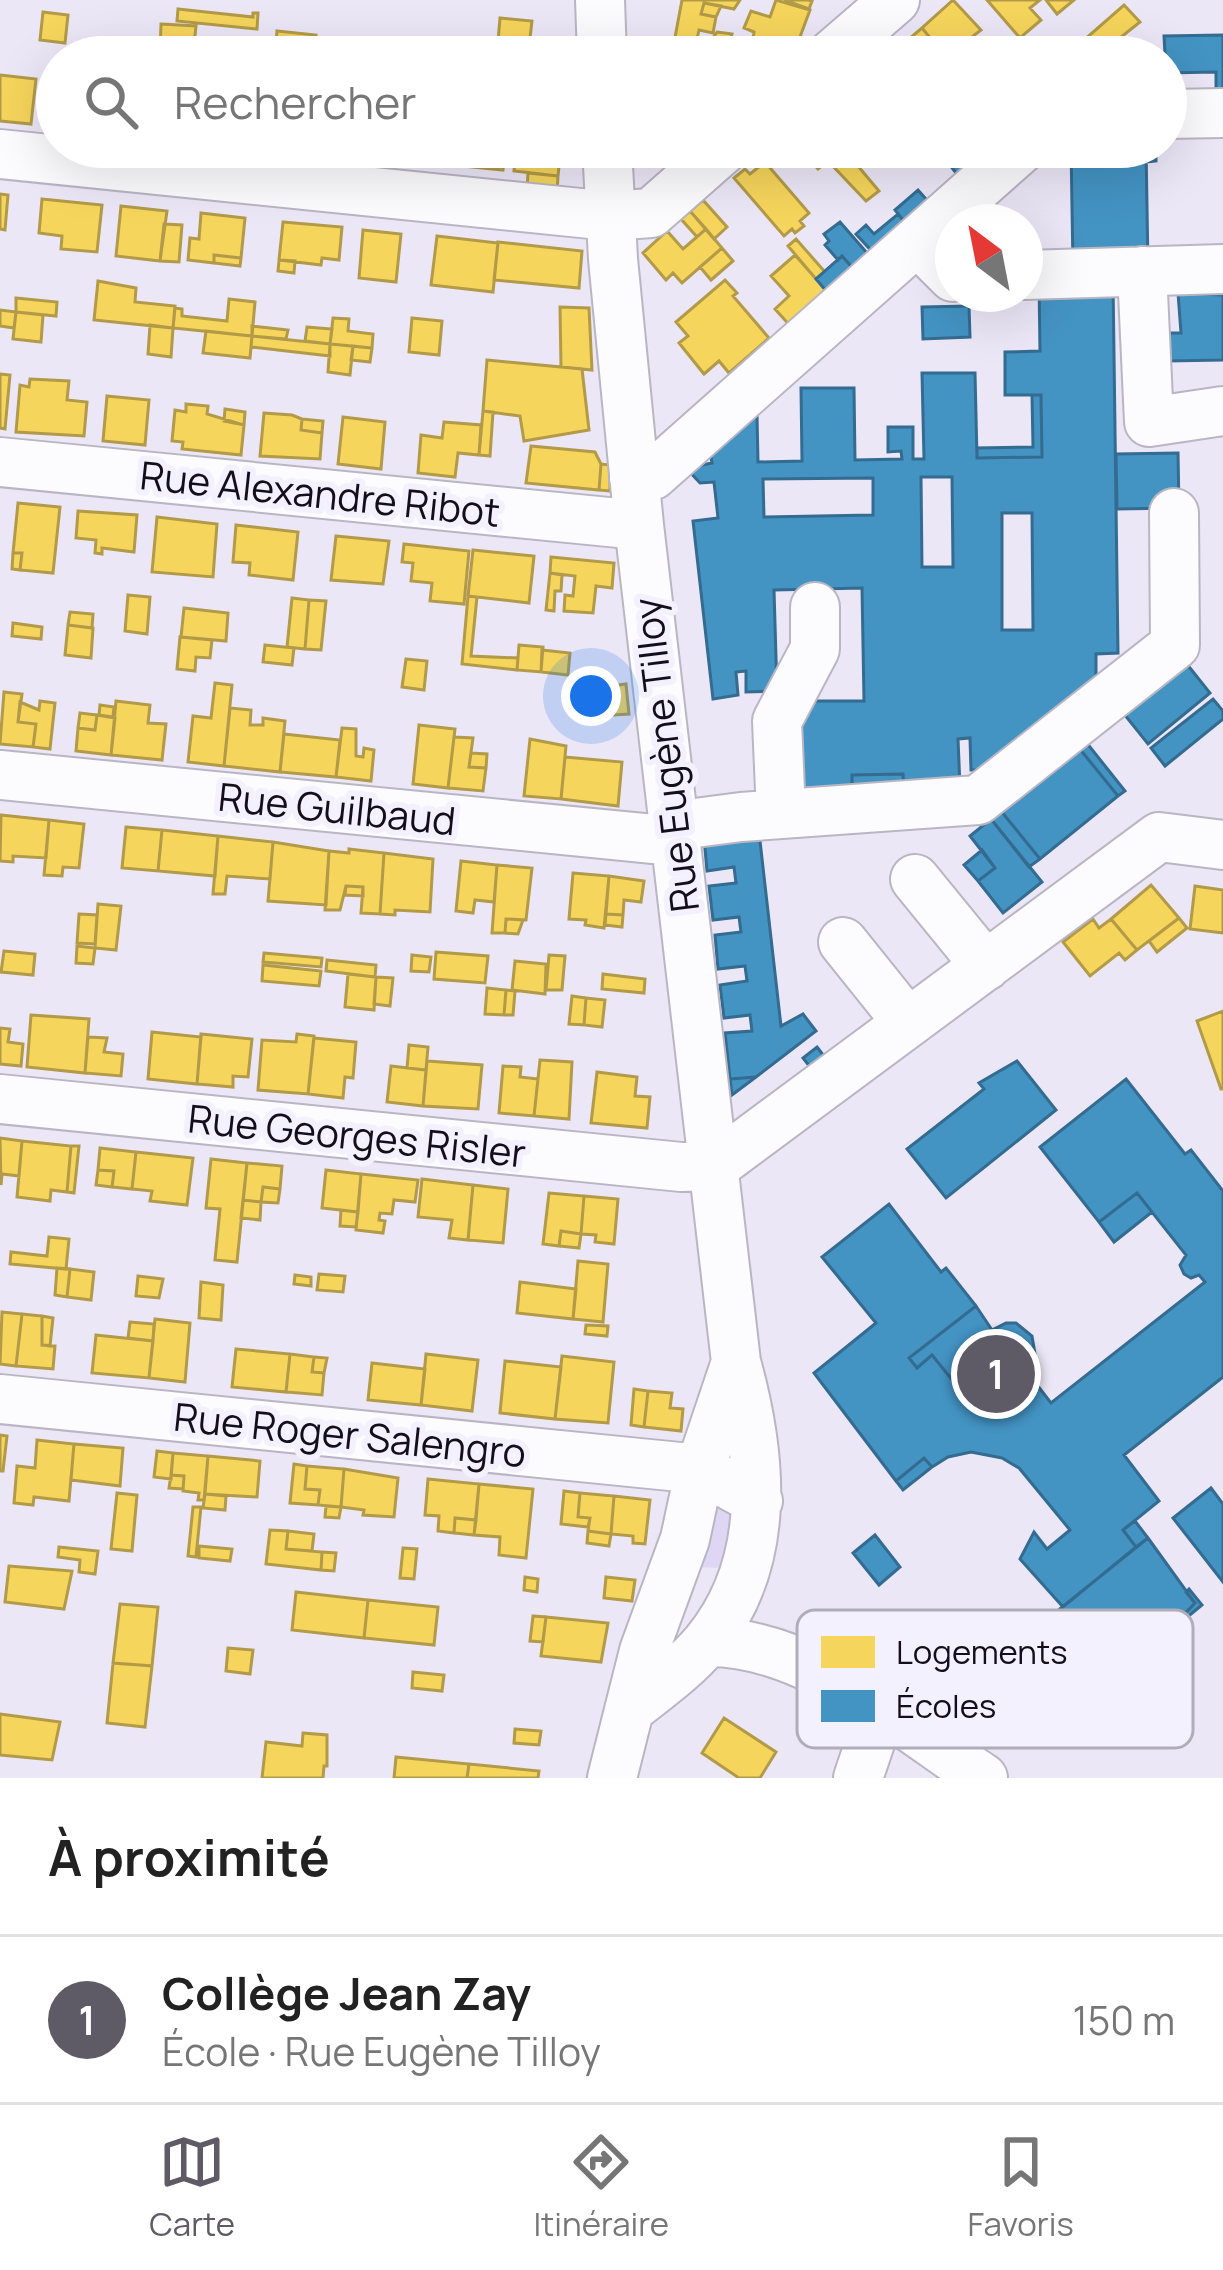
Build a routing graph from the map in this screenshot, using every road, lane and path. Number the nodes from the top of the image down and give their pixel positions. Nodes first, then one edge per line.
1 (600, 0) edge
2 (895, 0) edge
3 (601, 36) edge
4 (853, 36) edge
5 (1223, 113) edge
6 (1187, 114) edge
7 (0, 154) edge
8 (36, 158) edge
9 (140, 168) edge
10 (608, 168) edge
11 (702, 168) edge
12 (1000, 168) edge
13 (610, 215) junction
14 (917, 242) junction
15 (935, 260) edge
16 (1223, 269) edge
17 (1142, 272) junction
18 (1043, 274) edge
19 (1223, 411) edge
20 (0, 462) edge
21 (637, 502) junction
22 (1174, 513) dead end
23 (815, 607) dead end
24 (0, 775) edge
25 (781, 814) junction
26 (674, 834) junction
27 (1223, 845) edge
28 (915, 879) dead end
29 (842, 942) dead end
30 (986, 966) junction
31 (908, 1023) junction
32 (0, 1099) edge
33 (715, 1166) junction
34 (736, 1362) junction
35 (0, 1399) edge
36 (700, 1469) junction
37 (758, 1501) junction
38 (672, 1579) junction
39 (740, 1580) junction
40 (706, 1642) junction
41 (795, 1657) joint
42 (629, 1709) junction
43 (868, 1748) edge
44 (938, 1748) edge
45 (613, 1778) edge
46 (858, 1778) edge
47 (983, 1778) edge

1 - 3 street
2 - 4 street
5 - 6 street
7 - 8 street
9 - 13 street
10 - 13 street, Rue Eugène Tilloy
11 - 13 street
12 - 14 street
13 - 21 street, Rue Eugène Tilloy
14 - 15 street
14 - 21 street
16 - 17 street
17 - 18 street
17 - 19 street
20 - 21 street, Rue Alexandre Ribot
21 - 26 street, Rue Eugène Tilloy
22 - 25 street, Rue Guilbaud
23 - 25 street
24 - 26 street, Rue Guilbaud
25 - 26 street, Rue Guilbaud
26 - 33 street, Rue Eugène Tilloy
27 - 30 street
28 - 30 street
29 - 31 street
30 - 31 street
31 - 33 street
32 - 33 street, Rue Georges Risler
33 - 34 street, Rue Eugène Tilloy
34 - 36 street, Rue Eugène Tilloy
34 - 37 street, Rue Eugène Tilloy
35 - 36 street, Rue Roger Salengro
36 - 37 street
36 - 38 street, Rue Eugène Tilloy
37 - 39 street, Rue Eugène Tilloy
38 - 39 street
38 - 40 street
38 - 42 street, Rue Eugène Tilloy
39 - 40 street, Rue Eugène Tilloy
39 - 41 street
40 - 41 street
40 - 42 street, Rue Eugène Tilloy
42 - 45 street, Rue Eugène Tilloy
43 - 46 street
44 - 47 street

